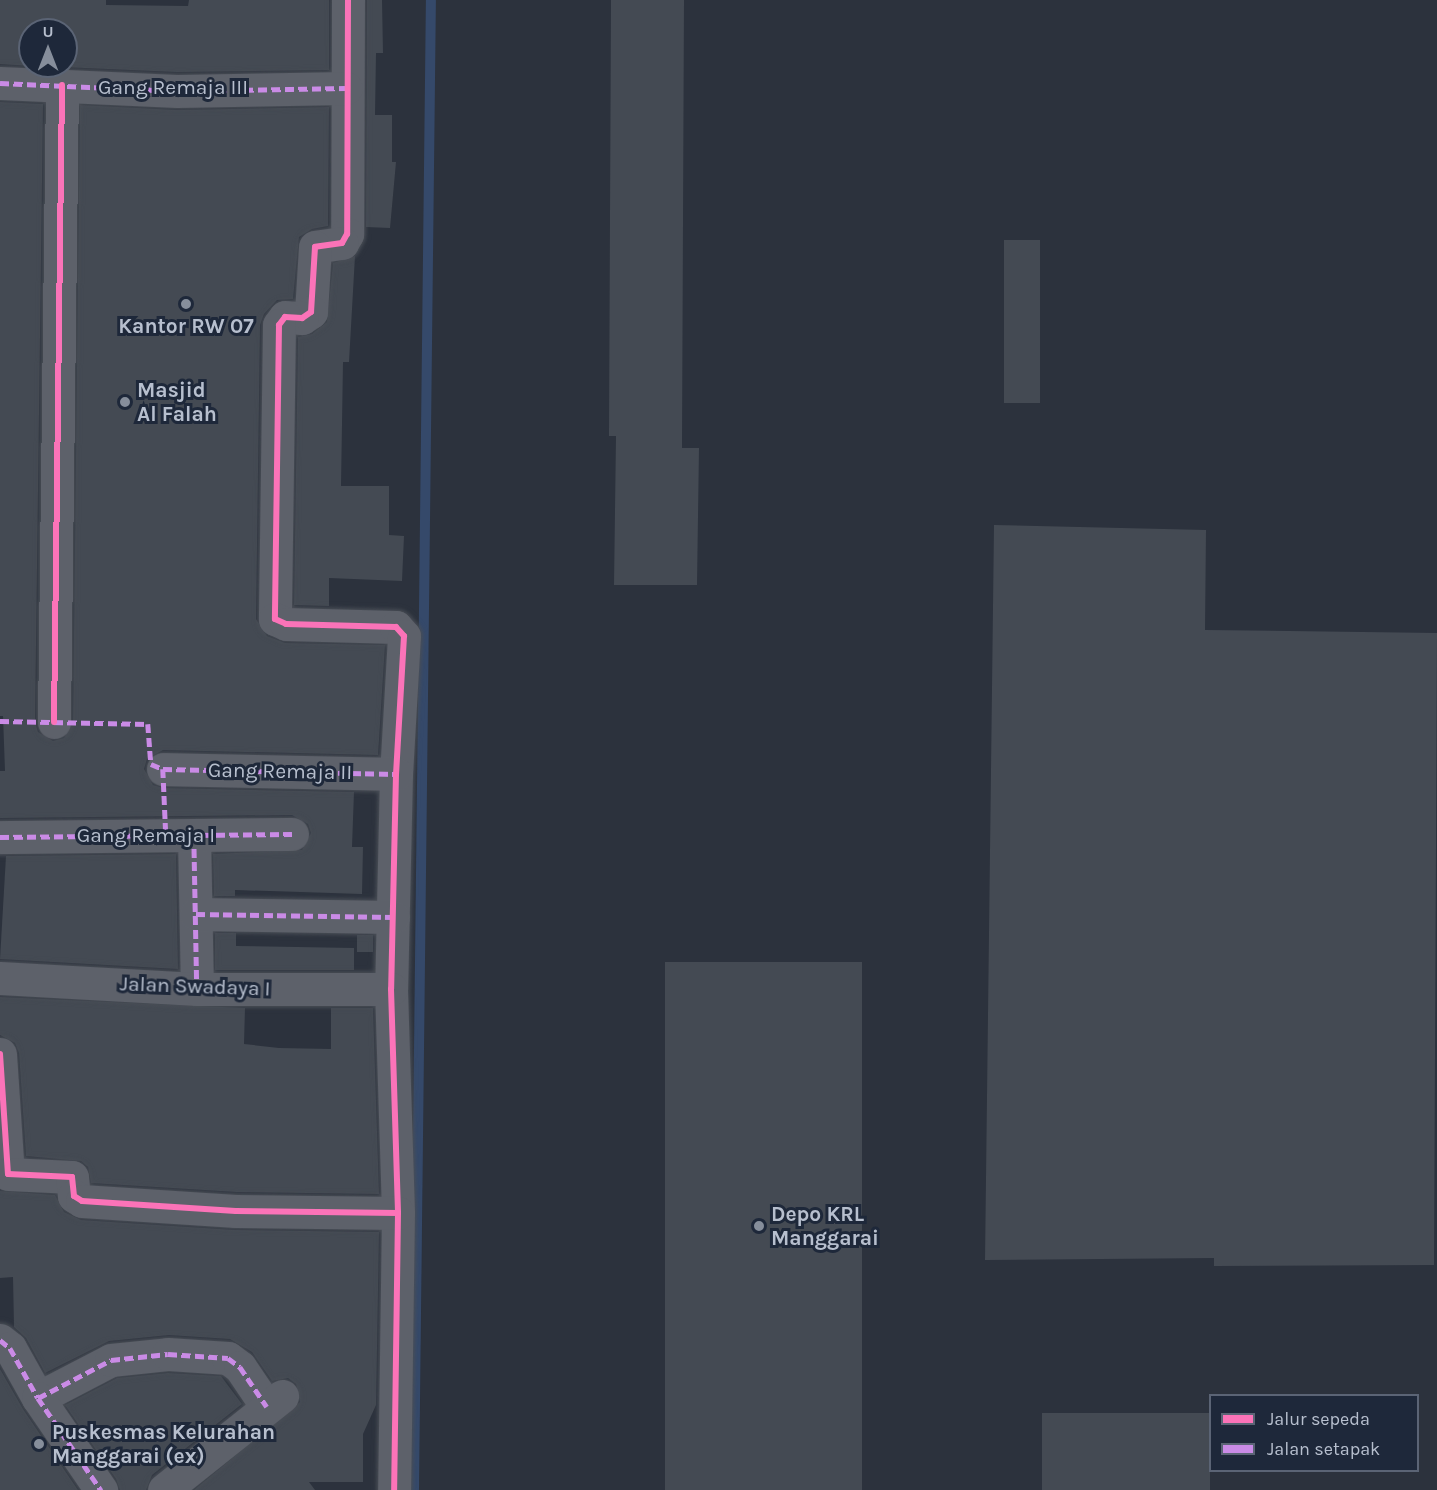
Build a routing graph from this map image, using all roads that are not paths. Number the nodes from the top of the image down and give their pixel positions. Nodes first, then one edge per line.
1 (348, 0) edge
2 (0, 83) edge
3 (62, 86) junction
4 (346, 88) junction
5 (54, 722) dead end
6 (164, 769) dead end
7 (396, 774) junction
8 (292, 834) dead end
9 (194, 835) junction
10 (0, 837) edge
11 (196, 915) junction
12 (393, 917) junction
13 (0, 978) edge
14 (197, 989) junction
15 (391, 989) junction
16 (0, 1054) edge
17 (2, 1110) edge
18 (4, 1178) edge
19 (398, 1214) junction
20 (0, 1340) edge
21 (38, 1398) junction
22 (101, 1490) edge
23 (164, 1490) edge
24 (394, 1490) edge

1 - 4 street
2 - 3 street, Gang Remaja III
3 - 4 street, Gang Remaja III
3 - 5 street
4 - 7 street
6 - 7 street, Gang Remaja II
7 - 12 street
8 - 9 street, Gang Remaja I
9 - 10 street, Gang Remaja I
9 - 11 street
11 - 12 street
11 - 14 street
12 - 15 street
13 - 14 street, Jalan Swadaya I
14 - 15 street, Jalan Swadaya I
15 - 19 street
16 - 17 street
17 - 18 street
18 - 19 street
19 - 24 street
20 - 21 street
21 - 22 street
21 - 23 street

